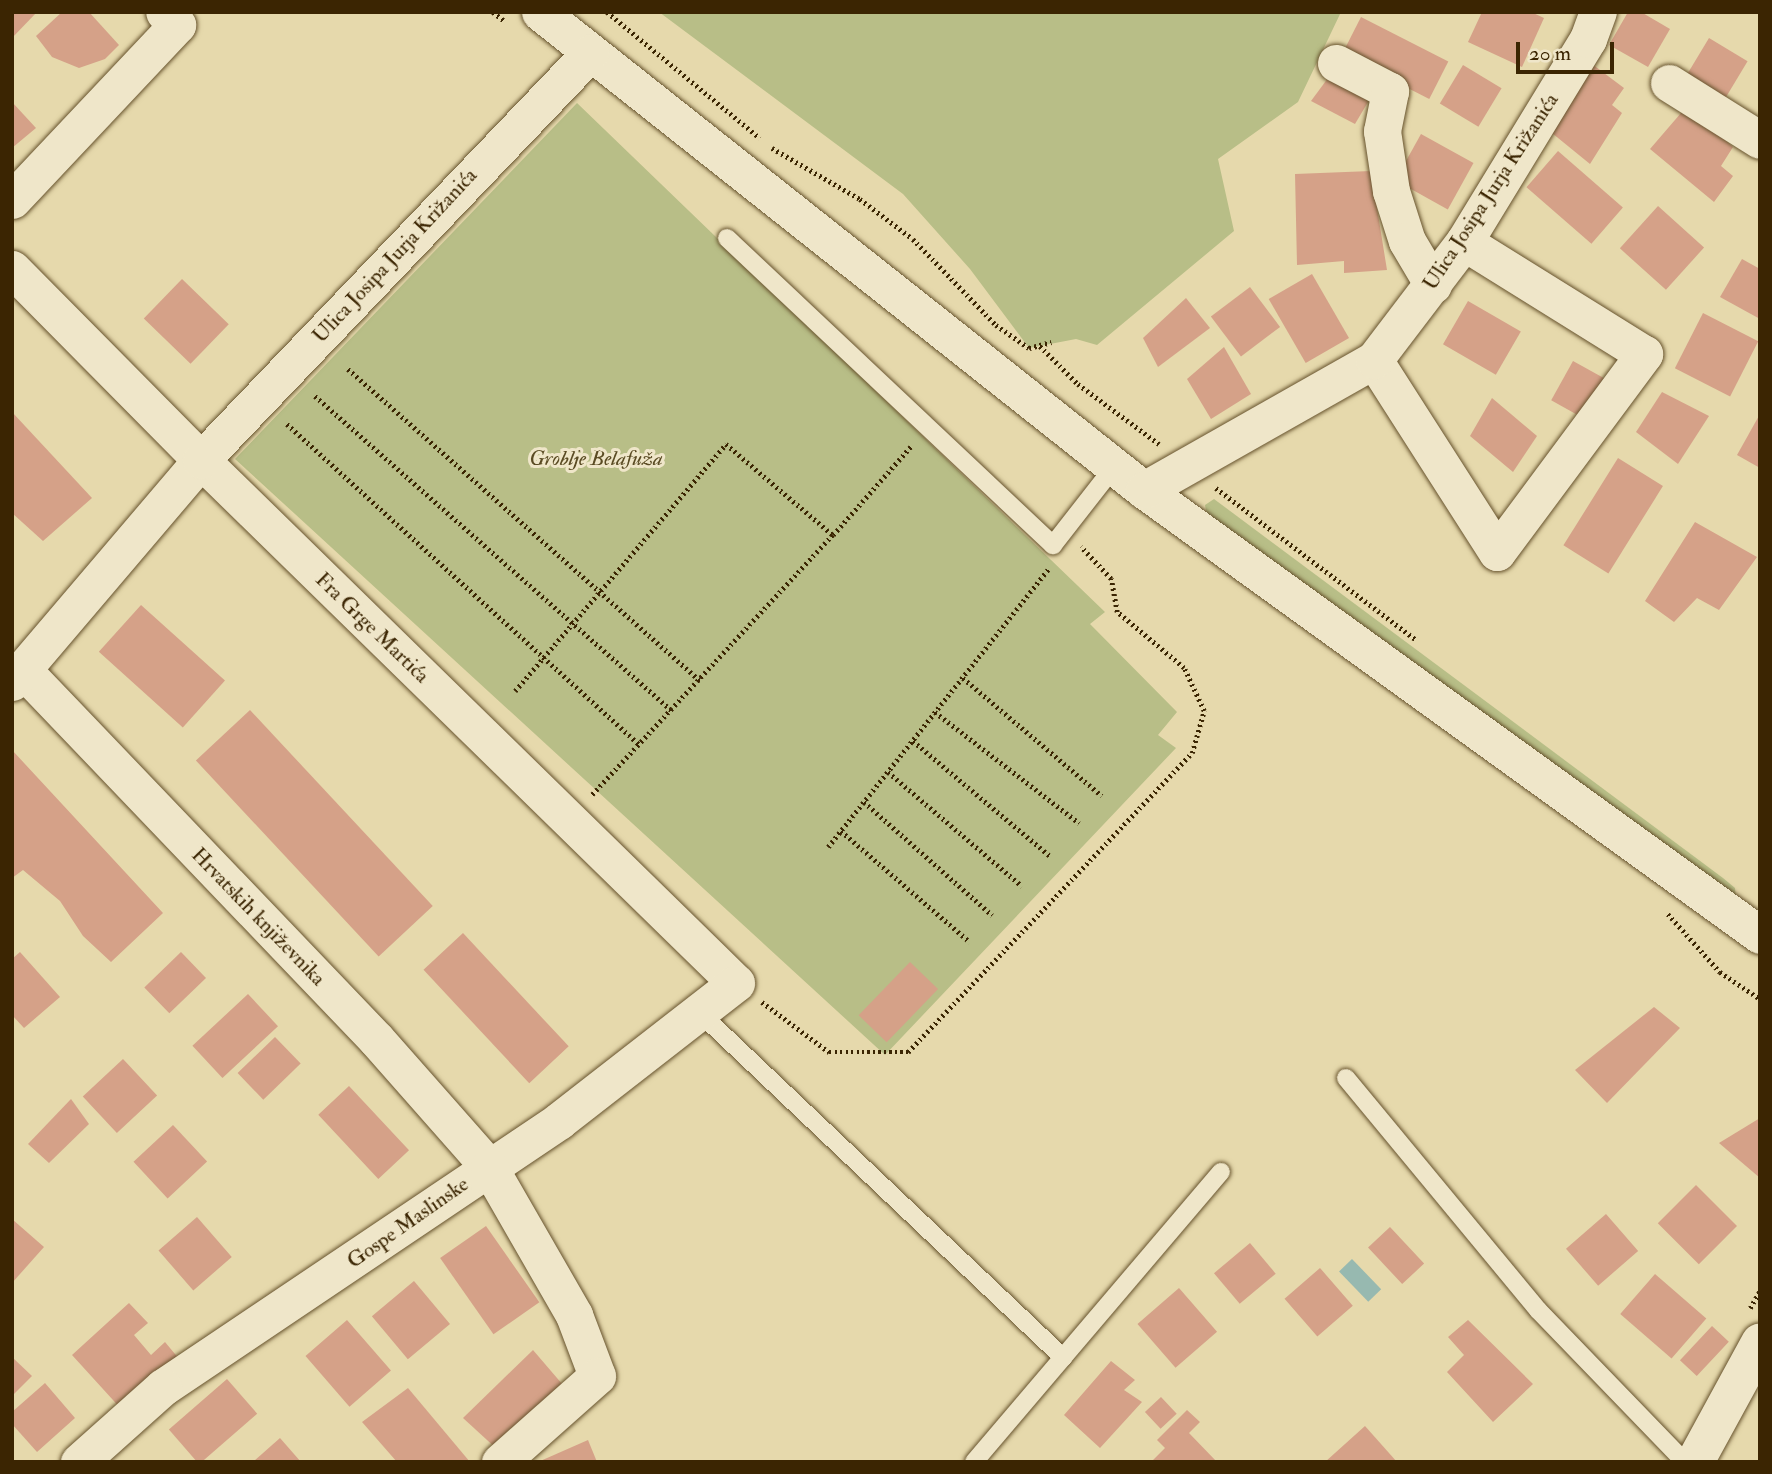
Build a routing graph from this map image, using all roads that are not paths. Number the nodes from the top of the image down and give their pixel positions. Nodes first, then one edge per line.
1 (164, 12) edge
2 (540, 12) edge
3 (1598, 12) edge
4 (590, 53) junction
5 (1336, 63) dead end
6 (1669, 83) dead end
7 (1760, 140) edge
8 (12, 200) edge
9 (727, 238) dead end
10 (1464, 242) junction
11 (12, 269) edge
12 (1433, 285) junction
13 (1374, 360) junction
14 (201, 460) junction
15 (1114, 467) junction
16 (1144, 490) junction
17 (17, 676) edge
18 (1760, 935) edge
19 (736, 983) joint
20 (701, 1014) junction
21 (1346, 1078) dead end
22 (489, 1167) junction
23 (1220, 1172) dead end
24 (1760, 1343) edge
25 (1063, 1358) junction
26 (79, 1462) edge
27 (500, 1462) edge
28 (974, 1462) edge
29 (1685, 1462) edge
30 (1695, 1462) edge

1 - 8 street
2 - 4 street
3 - 10 street, Ulica Josipa Jurja Križanića
4 - 14 street, Ulica Josipa Jurja Križanića
4 - 15 street
5 - 12 street
6 - 7 street
9 - 15 lane
10 - 12 street, Ulica Josipa Jurja Križanića
10 - 13 street
11 - 14 street, Fra Grge Martića
12 - 13 street, Ulica Josipa Jurja Križanića
13 - 16 street, Ulica Josipa Jurja Križanića
14 - 17 street, Ulica Josipa Jurja Križanića
14 - 19 street, Fra Grge Martića
15 - 16 street
16 - 18 street
17 - 22 street, Hrvatskih književnika
19 - 20 street, Gospe Maslinske
20 - 22 street, Gospe Maslinske
20 - 25 lane
21 - 29 lane
22 - 26 street, Gospe Maslinske
22 - 27 street, Hrvatskih književnika
23 - 25 lane
24 - 30 main road
25 - 28 lane

